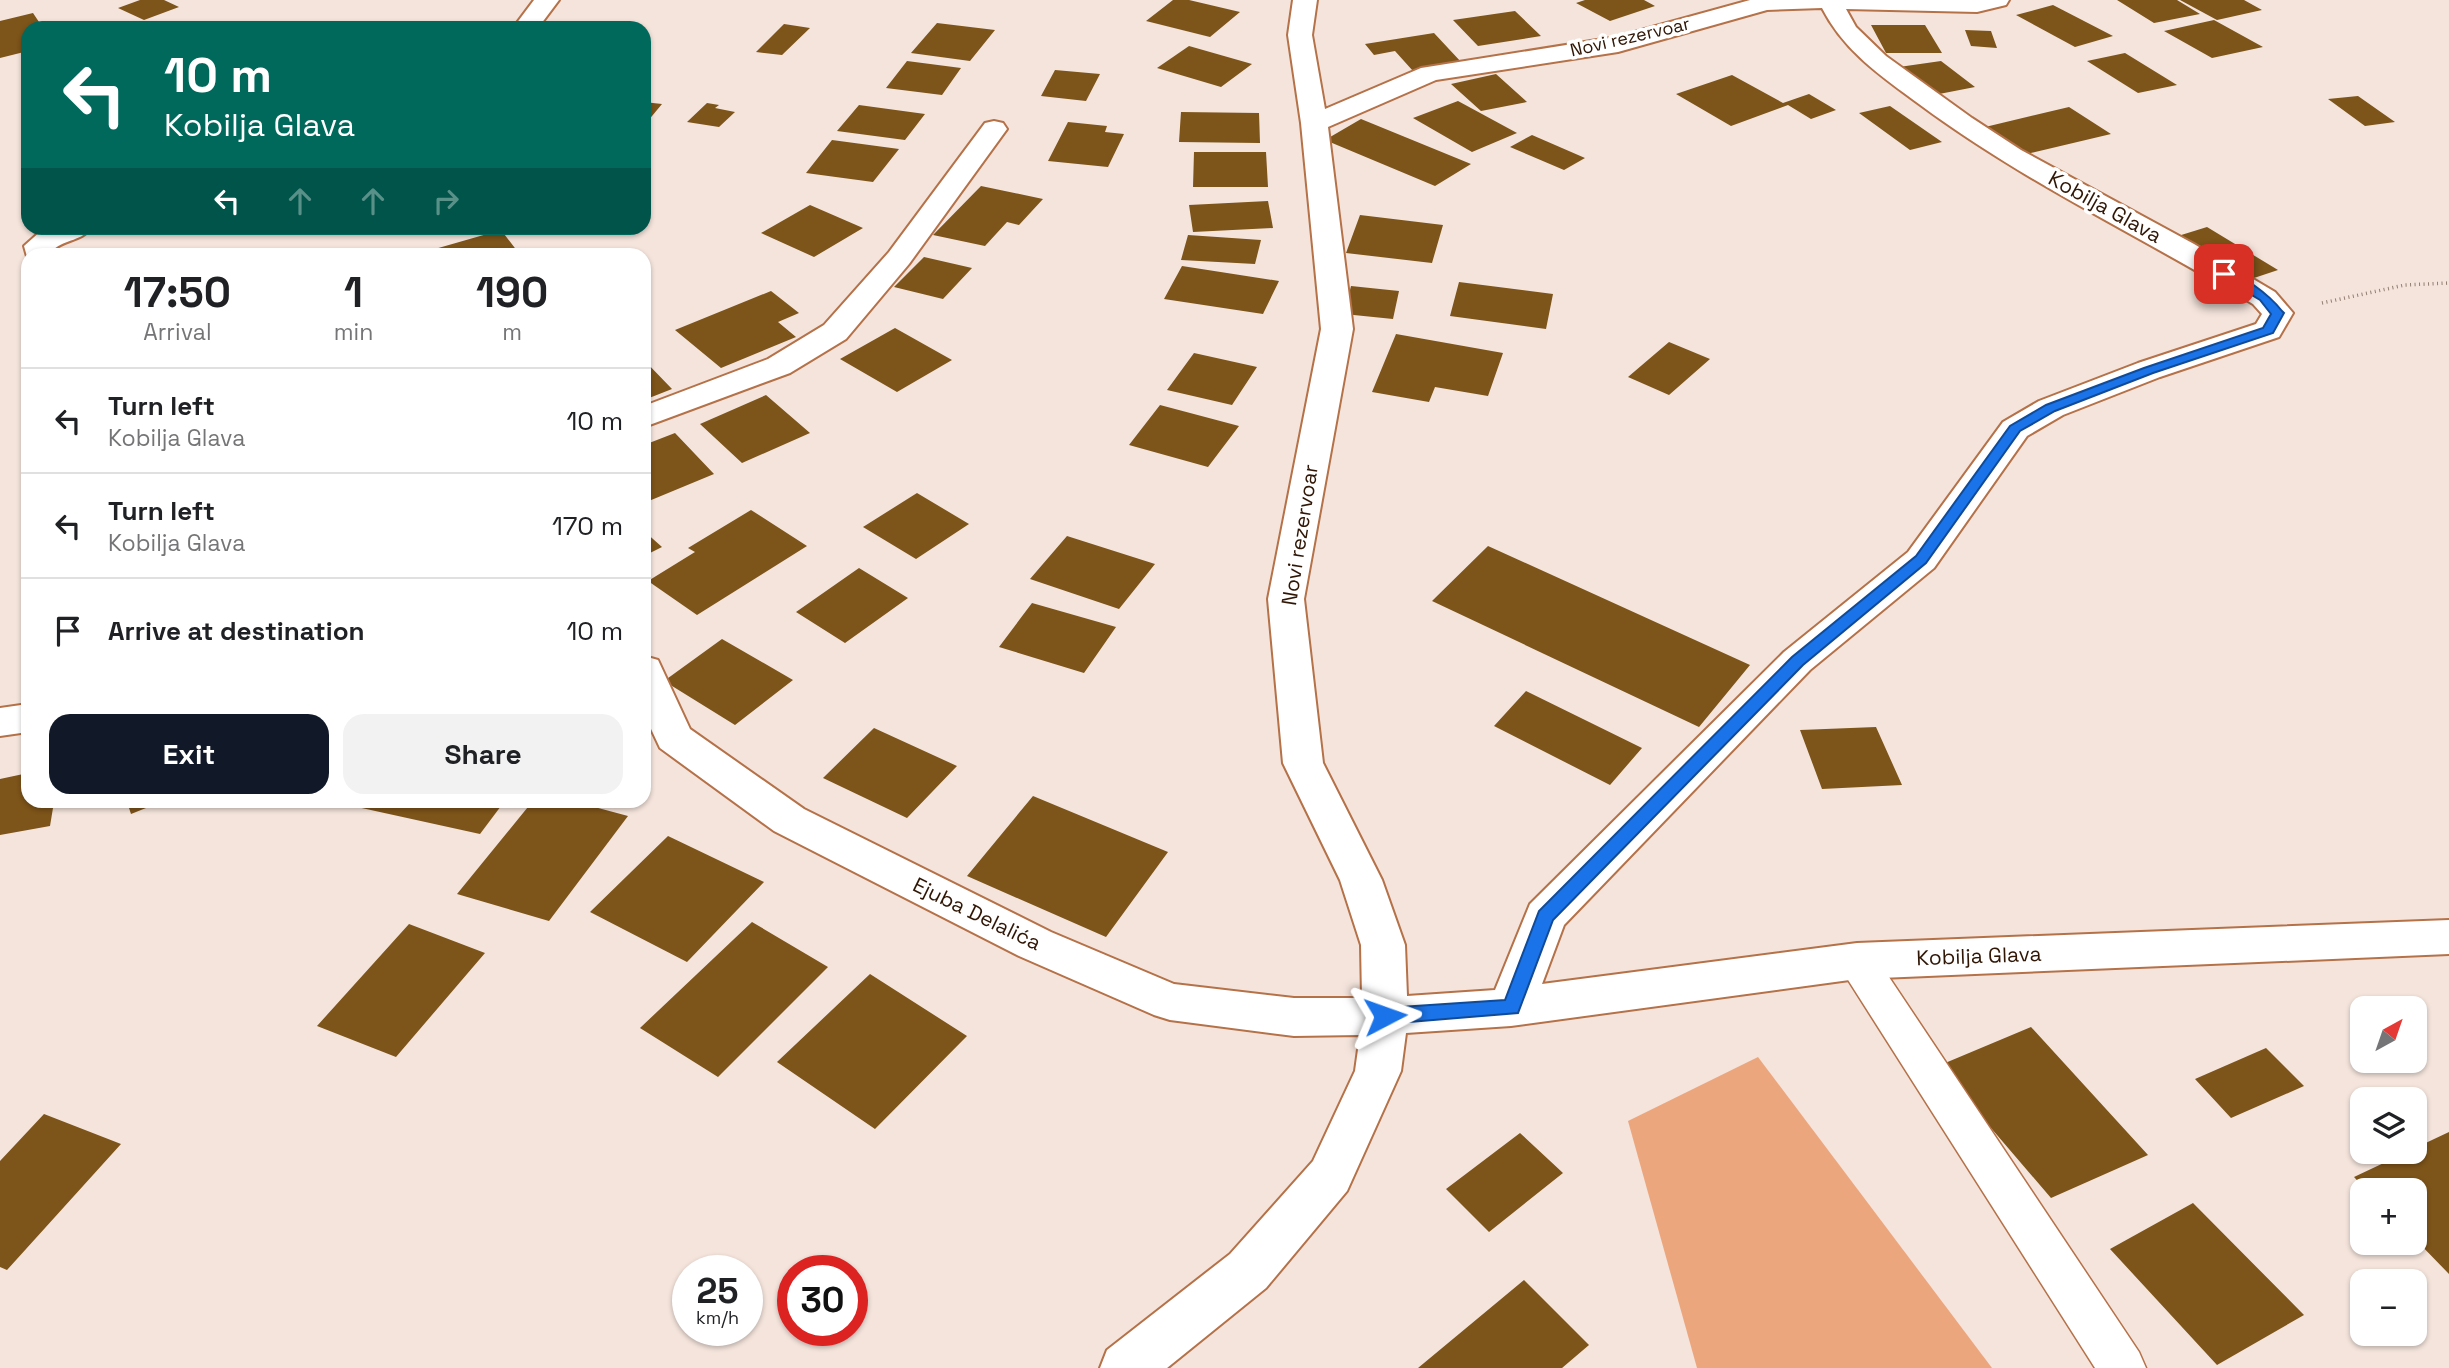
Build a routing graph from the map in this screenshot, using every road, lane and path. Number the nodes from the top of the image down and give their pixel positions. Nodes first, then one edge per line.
1 (547, 0) edge
2 (1305, 0) edge
3 (1997, 0) edge
4 (1768, 1) edge
5 (1830, 1) edge
6 (530, 21) edge
7 (1314, 123) junction
8 (995, 129) dead end
9 (55, 235) edge
10 (39, 248) edge
11 (2449, 283) edge
12 (2278, 313) junction
13 (651, 414) edge
14 (651, 697) edge
15 (21, 719) edge
16 (0, 722) edge
17 (659, 729) edge
18 (2449, 937) edge
19 (1857, 961) junction
20 (1511, 1007) junction
21 (1385, 1016) junction
22 (1126, 1368) edge
23 (2122, 1368) edge

1 - 6 street
2 - 7 street, Novi rezervoar
3 - 5 street, Novi rezervoar
4 - 5 street, Novi rezervoar
4 - 7 street, Novi rezervoar
5 - 12 street, Kobilja Glava
7 - 21 street, Novi rezervoar
8 - 13 street
9 - 10 street
11 - 12 path
12 - 20 street
14 - 17 street, Ejuba Delalića
15 - 16 street
17 - 21 street, Ejuba Delalića
18 - 19 street, Kobilja Glava
19 - 20 street, Kobilja Glava
19 - 23 lane
20 - 21 street, Kobilja Glava
21 - 22 street

